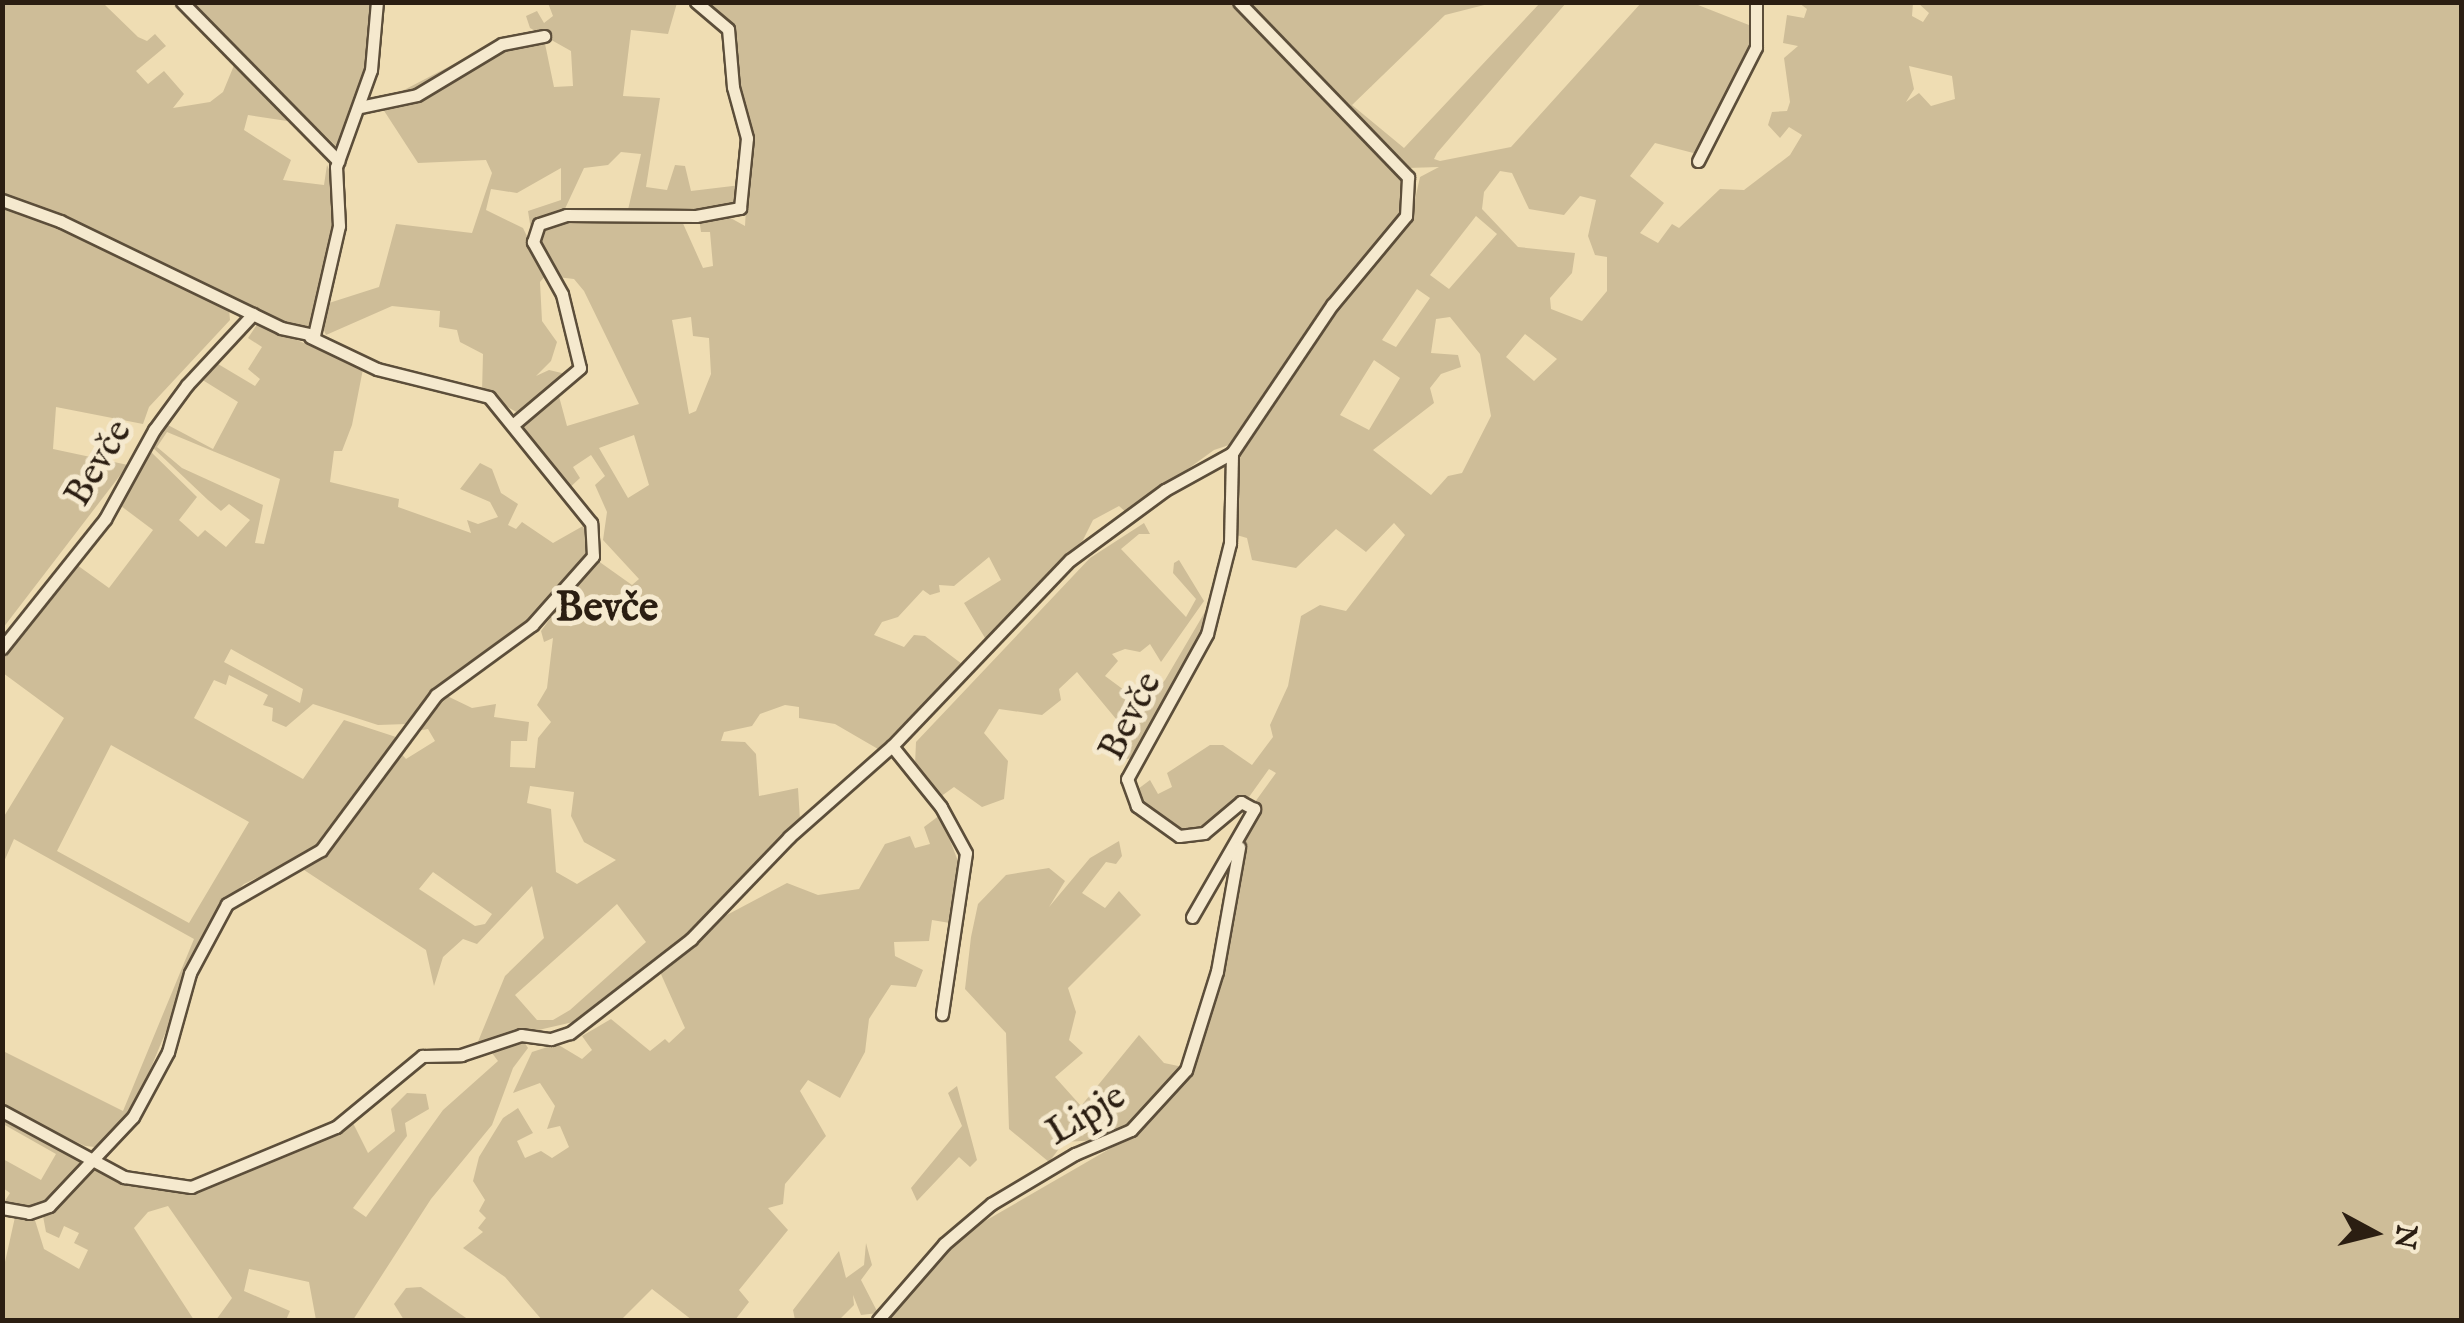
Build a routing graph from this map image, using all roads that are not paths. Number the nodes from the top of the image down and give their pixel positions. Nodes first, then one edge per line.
1 (182, 2) edge
2 (377, 2) edge
3 (696, 2) edge
4 (1239, 2) edge
5 (1756, 2) edge
6 (544, 36) dead end
7 (360, 107) junction
8 (338, 161) junction
9 (1698, 161) dead end
10 (2, 200) edge
11 (253, 314) junction
12 (310, 337) junction
13 (514, 423) junction
14 (1232, 453) junction
15 (2, 648) edge
16 (892, 746) junction
17 (1242, 839) junction
18 (1192, 917) dead end
19 (942, 1014) dead end
20 (2, 1111) edge
21 (95, 1158) junction
22 (2, 1208) edge
23 (878, 1320) edge

1 - 8 street
2 - 7 street
3 - 13 street
4 - 14 street
5 - 9 street
6 - 7 street
7 - 8 street
8 - 12 street
10 - 11 street
11 - 12 street
11 - 15 street, Bevče
12 - 13 street
13 - 21 street
14 - 16 street
14 - 17 street, Bevče
16 - 19 street
16 - 21 street
17 - 18 street
17 - 23 street, Lipje
20 - 21 street
21 - 22 street

